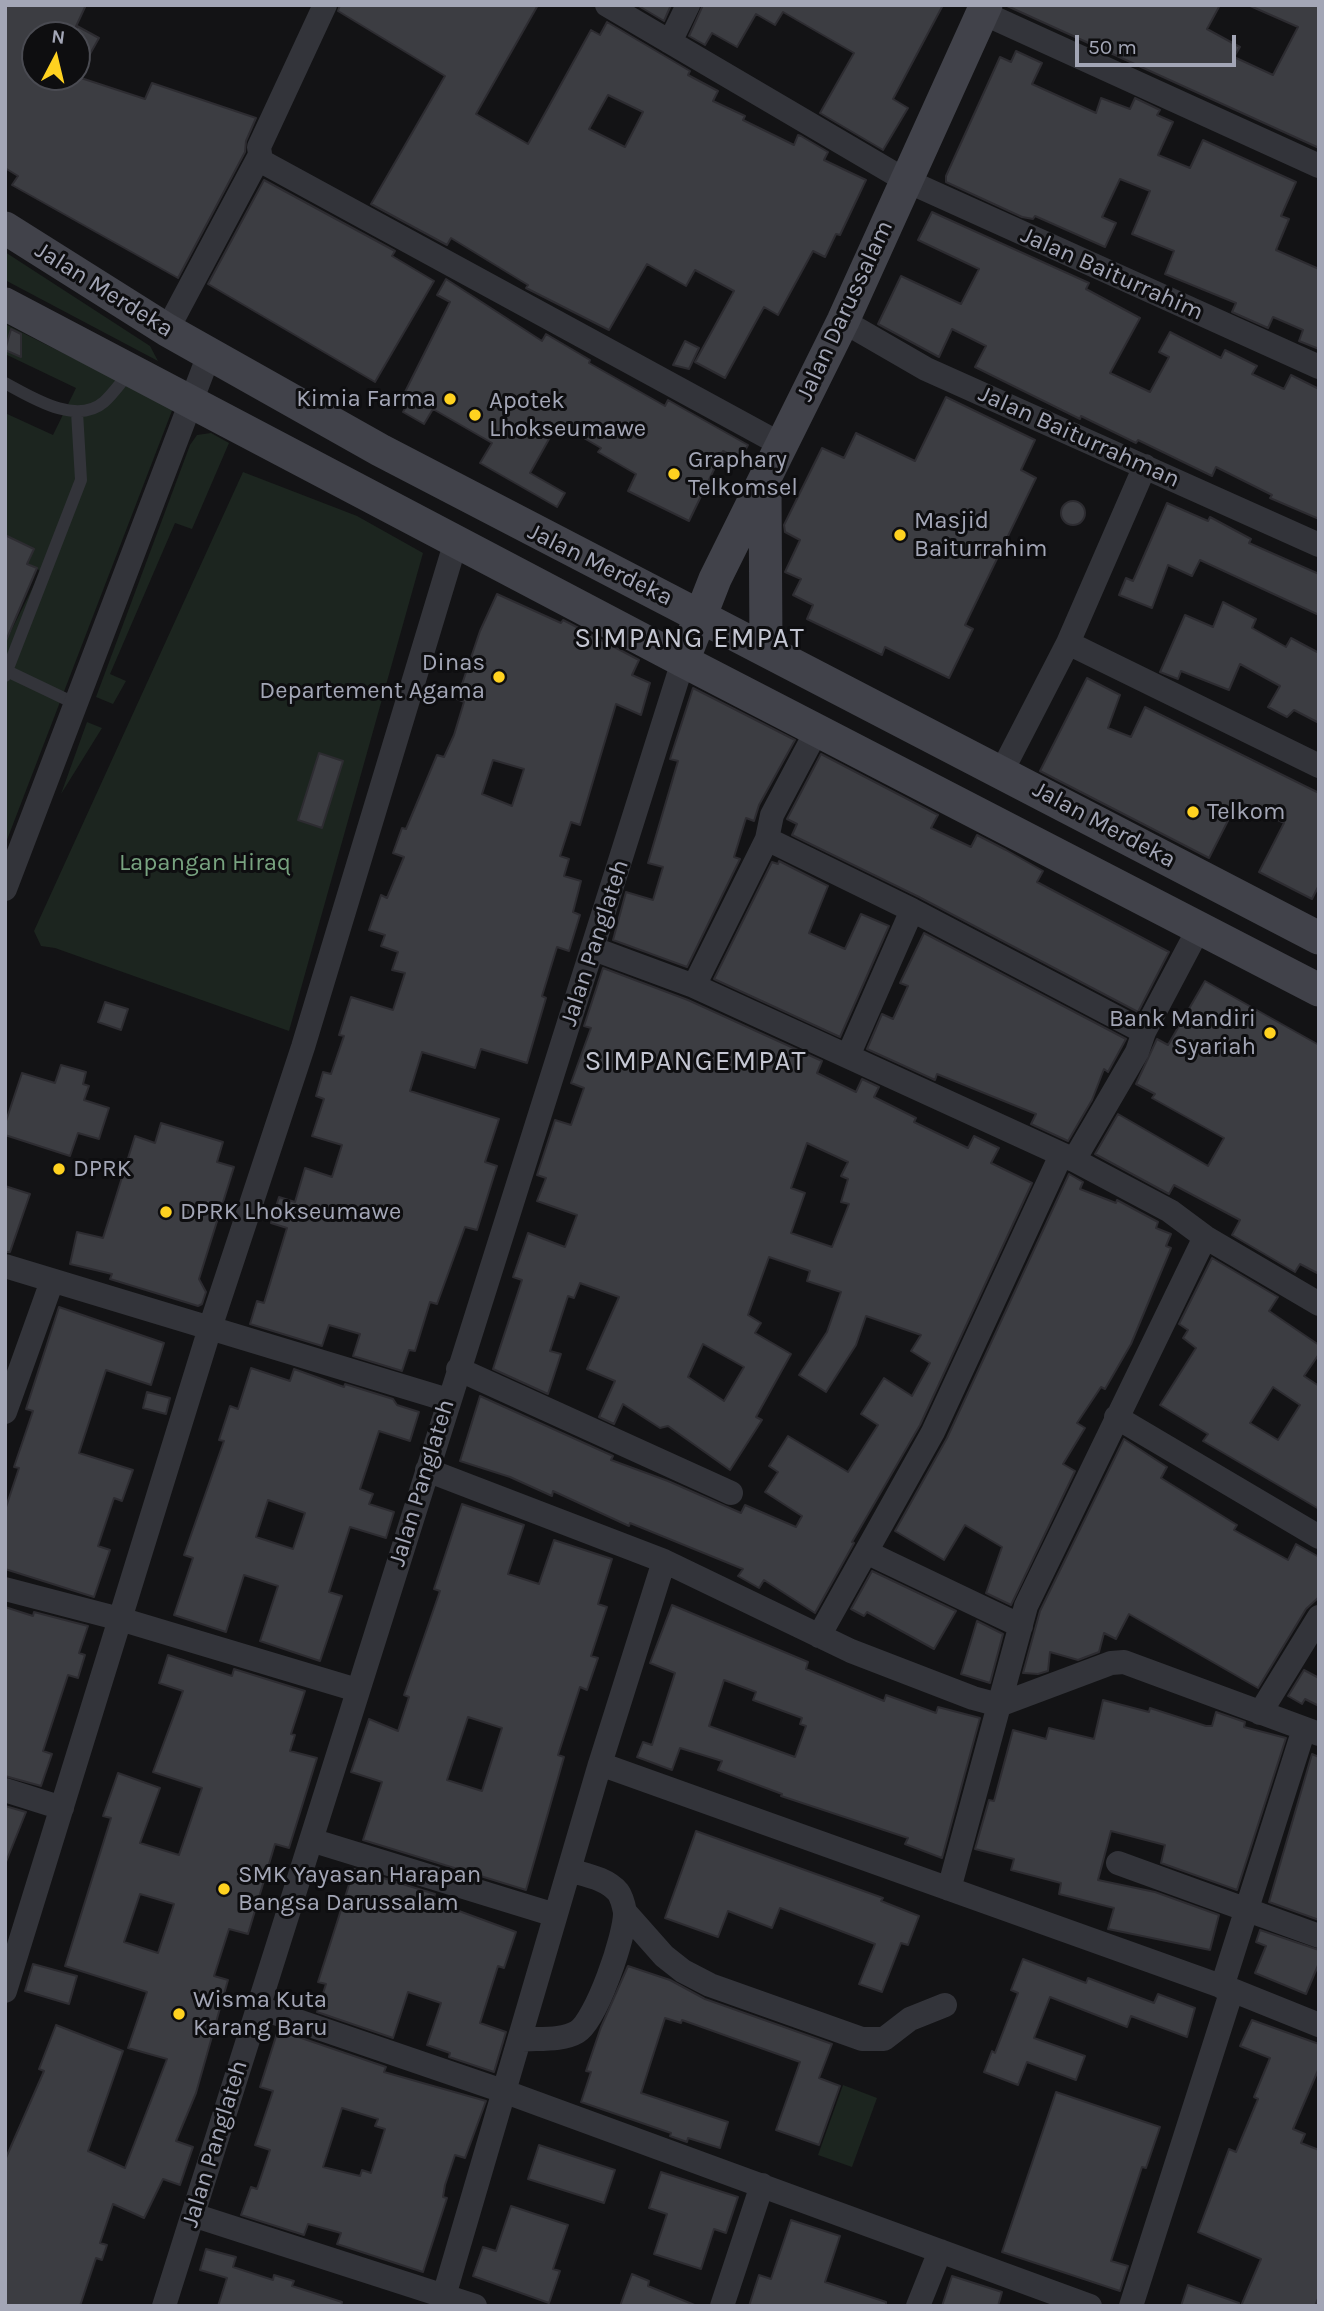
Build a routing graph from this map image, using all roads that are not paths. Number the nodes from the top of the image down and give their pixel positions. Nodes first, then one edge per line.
1 (325, 5) edge
2 (607, 5) edge
3 (688, 5) edge
4 (984, 9) edge
5 (670, 42) junction
6 (259, 158) junction
7 (1319, 166) edge
8 (905, 180) junction
9 (5, 228) edge
10 (5, 304) edge
11 (843, 321) junction
12 (167, 330) junction
13 (210, 352) junction
14 (1319, 367) edge
15 (131, 371) junction
16 (5, 383) edge
17 (192, 401) junction
18 (77, 412) junction
19 (782, 445) junction
20 (1145, 466) junction
21 (765, 481) junction
22 (528, 529) junction
23 (456, 541) junction
24 (1319, 545) edge
25 (715, 579) junction
26 (699, 614) junction
27 (1068, 643) junction
28 (766, 648) junction
29 (683, 661) junction
30 (6, 674) edge
31 (74, 703) junction
32 (817, 730) junction
33 (1319, 766) edge
34 (1002, 771) junction
35 (767, 839) junction
36 (5, 889) edge
37 (912, 910) junction
38 (1199, 928) junction
39 (1319, 938) edge
40 (594, 948) junction
41 (695, 986) junction
42 (1319, 990) edge
43 (1144, 1032) junction
44 (848, 1056) junction
45 (1068, 1158) junction
46 (1205, 1237) junction
47 (5, 1266) edge
48 (51, 1281) junction
49 (1319, 1304) edge
50 (210, 1328) junction
51 (458, 1369) junction
52 (448, 1400) junction
53 (5, 1412) edge
54 (1116, 1417) junction
55 (427, 1469) junction
56 (731, 1493) dead end
57 (1319, 1537) edge
58 (866, 1552) junction
59 (664, 1561) junction
60 (5, 1589) edge
61 (1319, 1616) edge
62 (120, 1619) junction
63 (1021, 1626) junction
64 (819, 1636) junction
65 (356, 1690) junction
66 (999, 1705) junction
67 (1260, 1713) junction
68 (1311, 1732) edge
69 (600, 1764) junction
70 (5, 1790) edge
71 (62, 1808) junction
72 (311, 1840) junction
73 (1118, 1863) dead end
74 (569, 1870) junction
75 (949, 1889) junction
76 (1247, 1909) junction
77 (625, 1912) junction
78 (555, 1915) junction
79 (1319, 1936) edge
80 (1227, 1989) junction
81 (5, 1991) edge
82 (946, 2005) dead end
83 (257, 2007) junction
84 (1319, 2025) edge
85 (519, 2040) junction
86 (503, 2091) junction
87 (762, 2185) junction
88 (193, 2215) junction
89 (940, 2250) junction
90 (442, 2300) edge
91 (164, 2306) edge
92 (475, 2306) edge
93 (722, 2306) edge
94 (918, 2306) edge
95 (1090, 2306) edge
96 (1131, 2306) edge

1 - 6 street
2 - 5 street, Jalan Baiturrahim
3 - 5 street
4 - 7 street
4 - 8 main road, Jalan Darussalam
5 - 8 street, Jalan Baiturrahim
6 - 12 street
6 - 19 street
8 - 11 main road, Jalan Darussalam
8 - 14 street, Jalan Baiturrahim
9 - 12 main road, Jalan Merdeka
10 - 15 main road, Jalan Merdeka
11 - 19 main road, Jalan Darussalam
11 - 20 street, Jalan Baiturrahman
12 - 13 main road, Jalan Merdeka
13 - 17 street
13 - 22 main road, Jalan Merdeka
15 - 17 main road, Jalan Merdeka
15 - 18 lane
16 - 18 lane
17 - 23 main road, Jalan Merdeka
17 - 31 street
18 - 30 lane
19 - 21 main road, Jalan Darussalam
20 - 24 street, Jalan Baiturrahman
20 - 27 street
21 - 25 main road, Jalan Darussalam
21 - 28 main road
22 - 25 main road
22 - 26 main road, Jalan Merdeka
23 - 29 main road, Jalan Merdeka
23 - 50 street
25 - 26 main road, Jalan Darussalam
26 - 28 main road, Jalan Merdeka
26 - 29 main road, Jalan Darussalam
27 - 33 street
27 - 34 street
28 - 34 main road, Jalan Merdeka
29 - 32 main road, Jalan Merdeka
29 - 40 street, Jalan Panglateh
30 - 31 lane
31 - 36 street
32 - 35 street
32 - 38 main road, Jalan Merdeka
34 - 39 main road, Jalan Merdeka
35 - 37 street
35 - 41 street
37 - 43 street
37 - 44 street
38 - 42 main road, Jalan Merdeka
38 - 43 street
40 - 41 street
40 - 51 street, Jalan Panglateh
41 - 44 street
43 - 45 street
44 - 45 street
45 - 46 street
45 - 58 street
46 - 49 street
46 - 54 street
47 - 48 street
48 - 50 street
48 - 53 street
50 - 52 street
50 - 62 street
51 - 52 street, Jalan Panglateh
51 - 56 street
52 - 55 street, Jalan Panglateh
54 - 57 street
54 - 63 street
55 - 59 street
55 - 65 street, Jalan Panglateh
58 - 63 street
58 - 64 street
59 - 64 street
59 - 69 street
60 - 62 street
61 - 67 street
62 - 65 street
62 - 71 street
63 - 66 street
64 - 66 street
65 - 72 street, Jalan Panglateh
66 - 67 street
66 - 75 street
67 - 68 street
68 - 76 street
69 - 74 street
69 - 75 street
70 - 71 street
71 - 81 street
72 - 78 street
72 - 83 street, Jalan Panglateh
73 - 76 street
74 - 77 street
74 - 78 street
75 - 80 street
76 - 79 street
76 - 80 street
77 - 82 street
77 - 85 street
78 - 85 street
80 - 84 street
80 - 96 street
83 - 86 street
83 - 88 street, Jalan Panglateh
85 - 86 street
86 - 87 street
86 - 90 street
87 - 89 street
87 - 93 street
88 - 90 street
88 - 91 street, Jalan Panglateh
89 - 94 street
89 - 95 street
90 - 92 street

